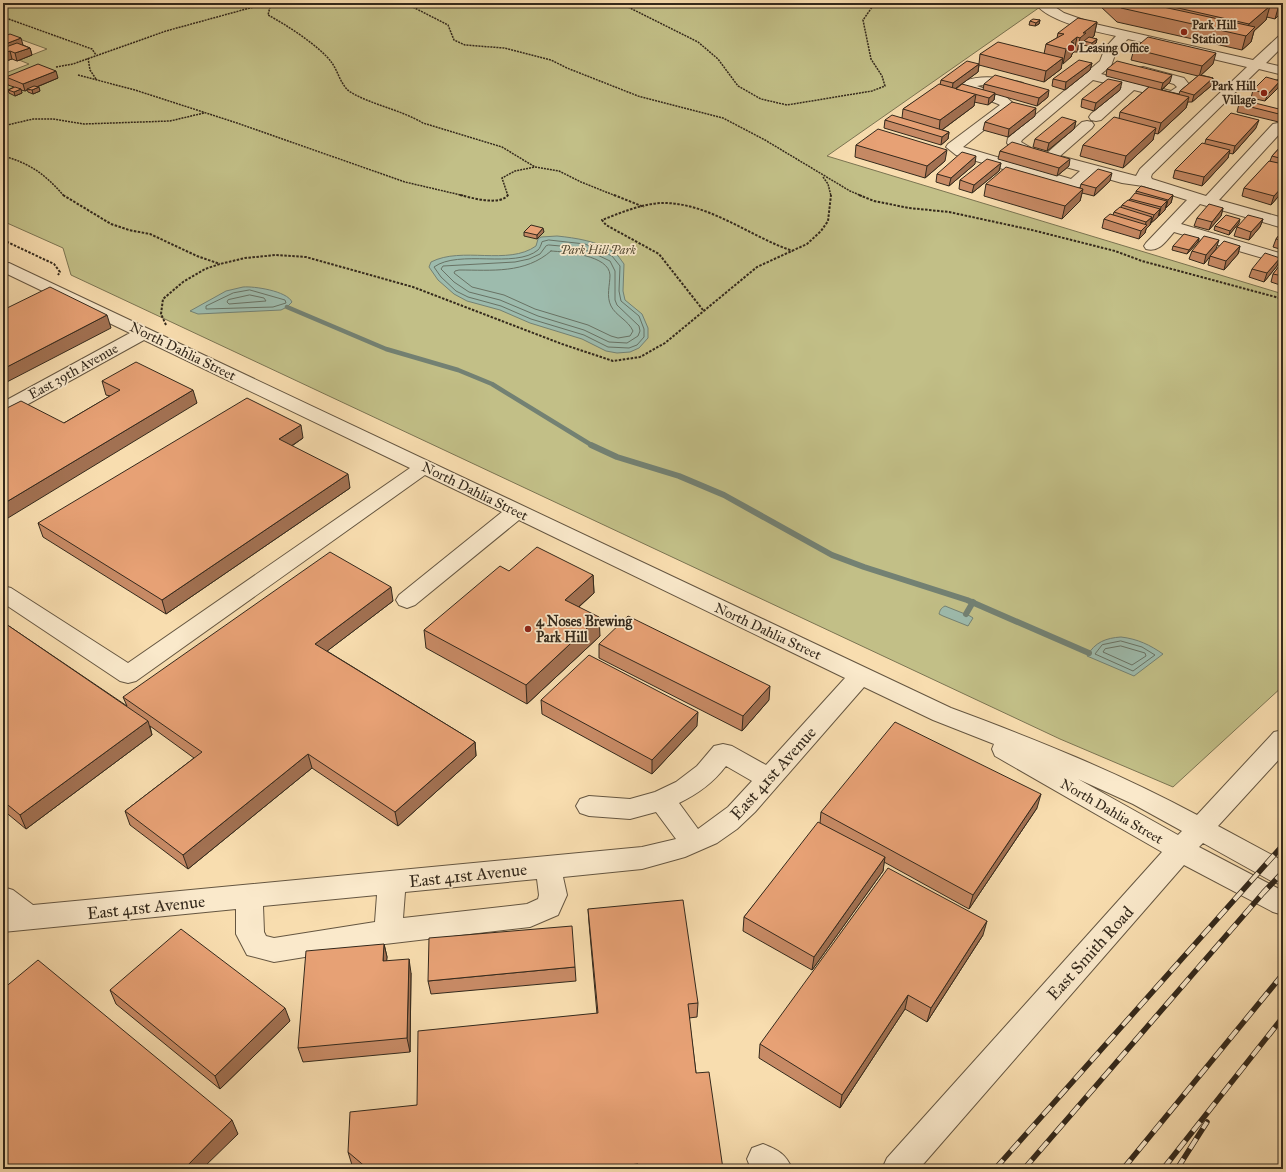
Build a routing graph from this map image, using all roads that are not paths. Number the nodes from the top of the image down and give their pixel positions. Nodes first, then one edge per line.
1 (1041, 3) edge
2 (1058, 3) edge
3 (1126, 34) junction
4 (1283, 39) edge
5 (1106, 63) junction
6 (1256, 64) junction
7 (1283, 71) edge
8 (1091, 76) junction
9 (1131, 86) junction
10 (1029, 89) edge
11 (1050, 95) edge
12 (1064, 98) junction
13 (1004, 100) junction
14 (1018, 104) edge
15 (1033, 108) edge
16 (1209, 109) junction
17 (1047, 112) junction
18 (1224, 113) dead end
19 (1263, 123) dead end
20 (1281, 127) edge
21 (939, 147) edge
22 (961, 152) junction
23 (1050, 158) junction
24 (1091, 169) junction
25 (1146, 182) junction
26 (1203, 200) junction
27 (1283, 223) edge
28 (1171, 226) junction
29 (1152, 246) dead end
30 (1283, 259) edge
31 (9, 268) dead end
32 (143, 333) junction
33 (3, 410) edge
34 (424, 467) junction
35 (517, 511) junction
36 (3, 593) edge
37 (407, 600) dead end
38 (861, 675) junction
39 (942, 714) junction
40 (1283, 739) edge
41 (769, 779) junction
42 (662, 800) junction
43 (589, 806) dead end
44 (1200, 828) junction
45 (694, 843) junction
46 (1181, 851) junction
47 (548, 867) junction
48 (1283, 874) edge
49 (392, 882) junction
50 (250, 897) junction
51 (3, 898) edge
52 (1283, 904) edge
53 (29, 918) junction
54 (3, 920) edge
55 (388, 932) junction
56 (898, 1169) edge

1 - 3 street
2 - 3 street
3 - 5 street
3 - 6 street
4 - 6 street
5 - 8 street
5 - 9 street
6 - 7 street
6 - 16 street
8 - 9 street
8 - 12 street
9 - 23 street
10 - 13 street
11 - 12 street
12 - 17 street
13 - 14 street
13 - 22 street
15 - 17 street
16 - 18 street
16 - 25 street
17 - 23 street
19 - 20 street
20 - 26 street
21 - 22 street
22 - 24 street
23 - 24 street
24 - 25 street
25 - 26 street
26 - 27 street
26 - 28 street
28 - 29 street
28 - 30 street
31 - 32 street, North Dahlia Street
32 - 33 street, East 39th Avenue
32 - 34 street, North Dahlia Street
34 - 35 street, North Dahlia Street
34 - 36 street
35 - 37 street
35 - 38 street, North Dahlia Street
38 - 39 street, North Dahlia Street
38 - 41 street, East 41st Avenue
39 - 44 street, North Dahlia Street
39 - 46 street, North Dahlia Street
40 - 44 street, East Smith Road
41 - 42 street
41 - 45 street, East 41st Avenue
42 - 43 street
42 - 45 street
44 - 46 street, East Smith Road
44 - 48 street, North Dahlia Street
45 - 47 street, East 41st Avenue
46 - 52 street, North Dahlia Street
46 - 56 street, East Smith Road
47 - 49 street, East 41st Avenue
47 - 55 street
49 - 50 street, East 41st Avenue
49 - 55 street
50 - 53 street, East 41st Avenue
50 - 55 street
51 - 53 street
53 - 54 street, East 41st Avenue

